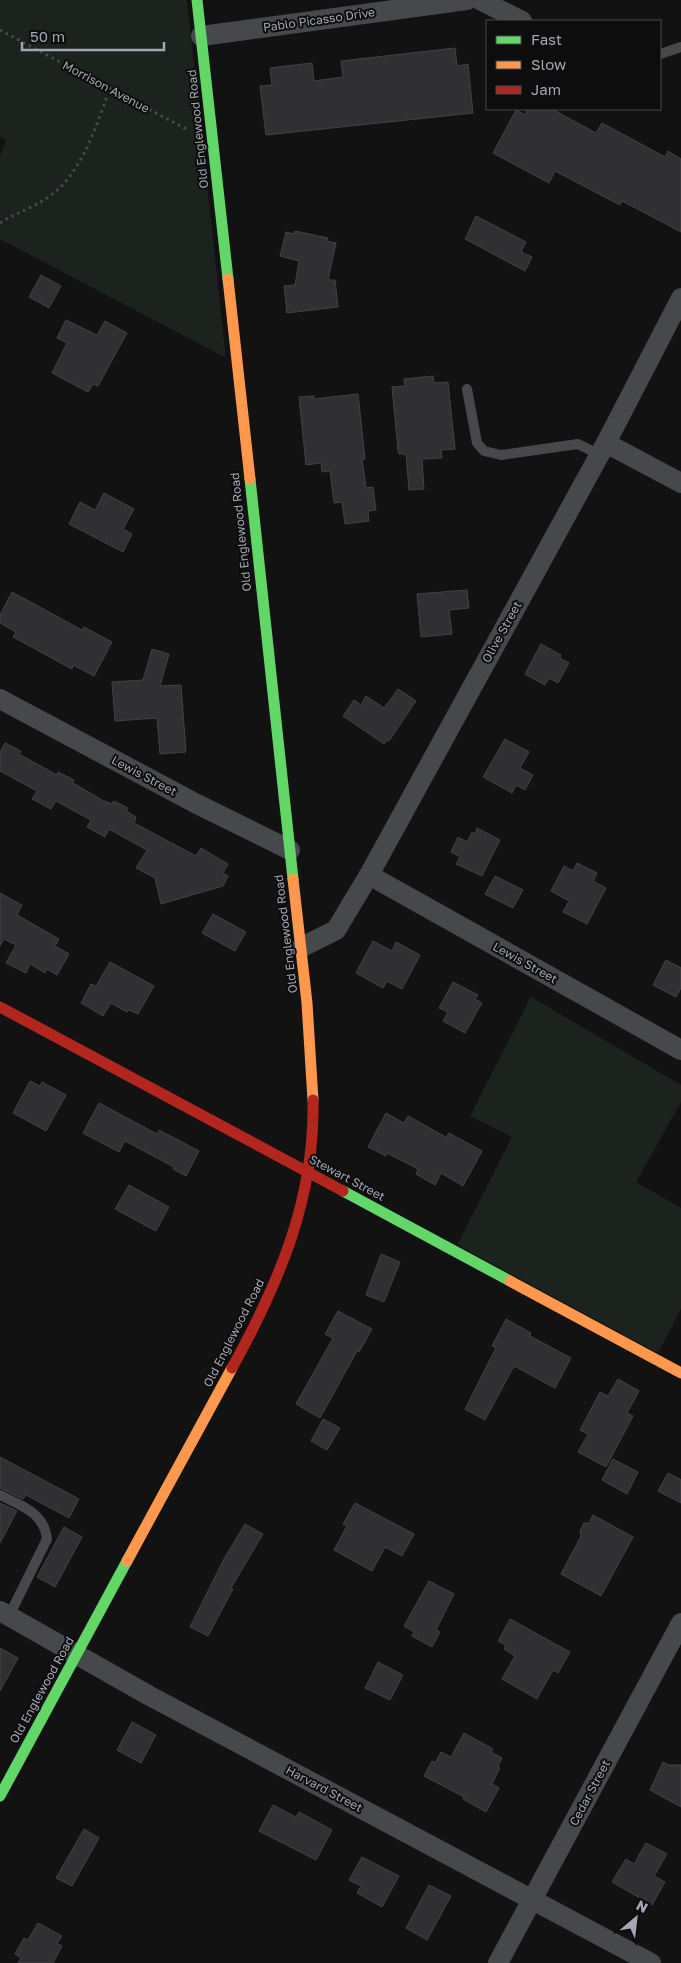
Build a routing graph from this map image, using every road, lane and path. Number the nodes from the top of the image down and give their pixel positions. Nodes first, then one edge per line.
1 (198, 0) edge
2 (467, 0) edge
3 (480, 0) edge
4 (520, 20) edge
5 (0, 30) edge
6 (201, 36) junction
7 (681, 47) edge
8 (661, 54) edge
9 (110, 88) junction
10 (213, 143) junction
11 (0, 223) edge
12 (681, 298) edge
13 (467, 389) dead end
14 (603, 449) junction
15 (681, 483) edge
16 (0, 700) edge
17 (290, 850) junction
18 (370, 875) junction
19 (302, 946) junction
20 (0, 1008) edge
21 (681, 1050) edge
22 (309, 1173) junction
23 (681, 1373) edge
24 (0, 1495) edge
25 (4, 1613) edge
26 (681, 1623) edge
27 (77, 1654) junction
28 (0, 1796) edge
29 (533, 1901) junction
30 (498, 1963) edge
31 (651, 1963) edge

1 - 6 street, Old Englewood Road
2 - 6 street, Pablo Picasso Drive
3 - 4 street
5 - 9 path, Morrison Avenue
6 - 10 street, Old Englewood Road
7 - 8 lane
9 - 10 path, Morrison Avenue
9 - 11 path
10 - 17 street, Old Englewood Road
12 - 14 street, Olive Street
13 - 14 lane
14 - 15 street
14 - 18 street, Olive Street
16 - 17 street, Lewis Street
17 - 19 street, Old Englewood Road
18 - 19 street, Olive Street
18 - 21 street, Lewis Street
19 - 22 street, Old Englewood Road
20 - 22 street, Stewart Street
22 - 23 street, Stewart Street
22 - 27 street, Old Englewood Road
24 - 25 lane
25 - 27 street, Harvard Street
26 - 29 street, Cedar Street
27 - 28 street, Old Englewood Road
27 - 29 street, Harvard Street
29 - 30 street, Cedar Street
29 - 31 street, Harvard Street

